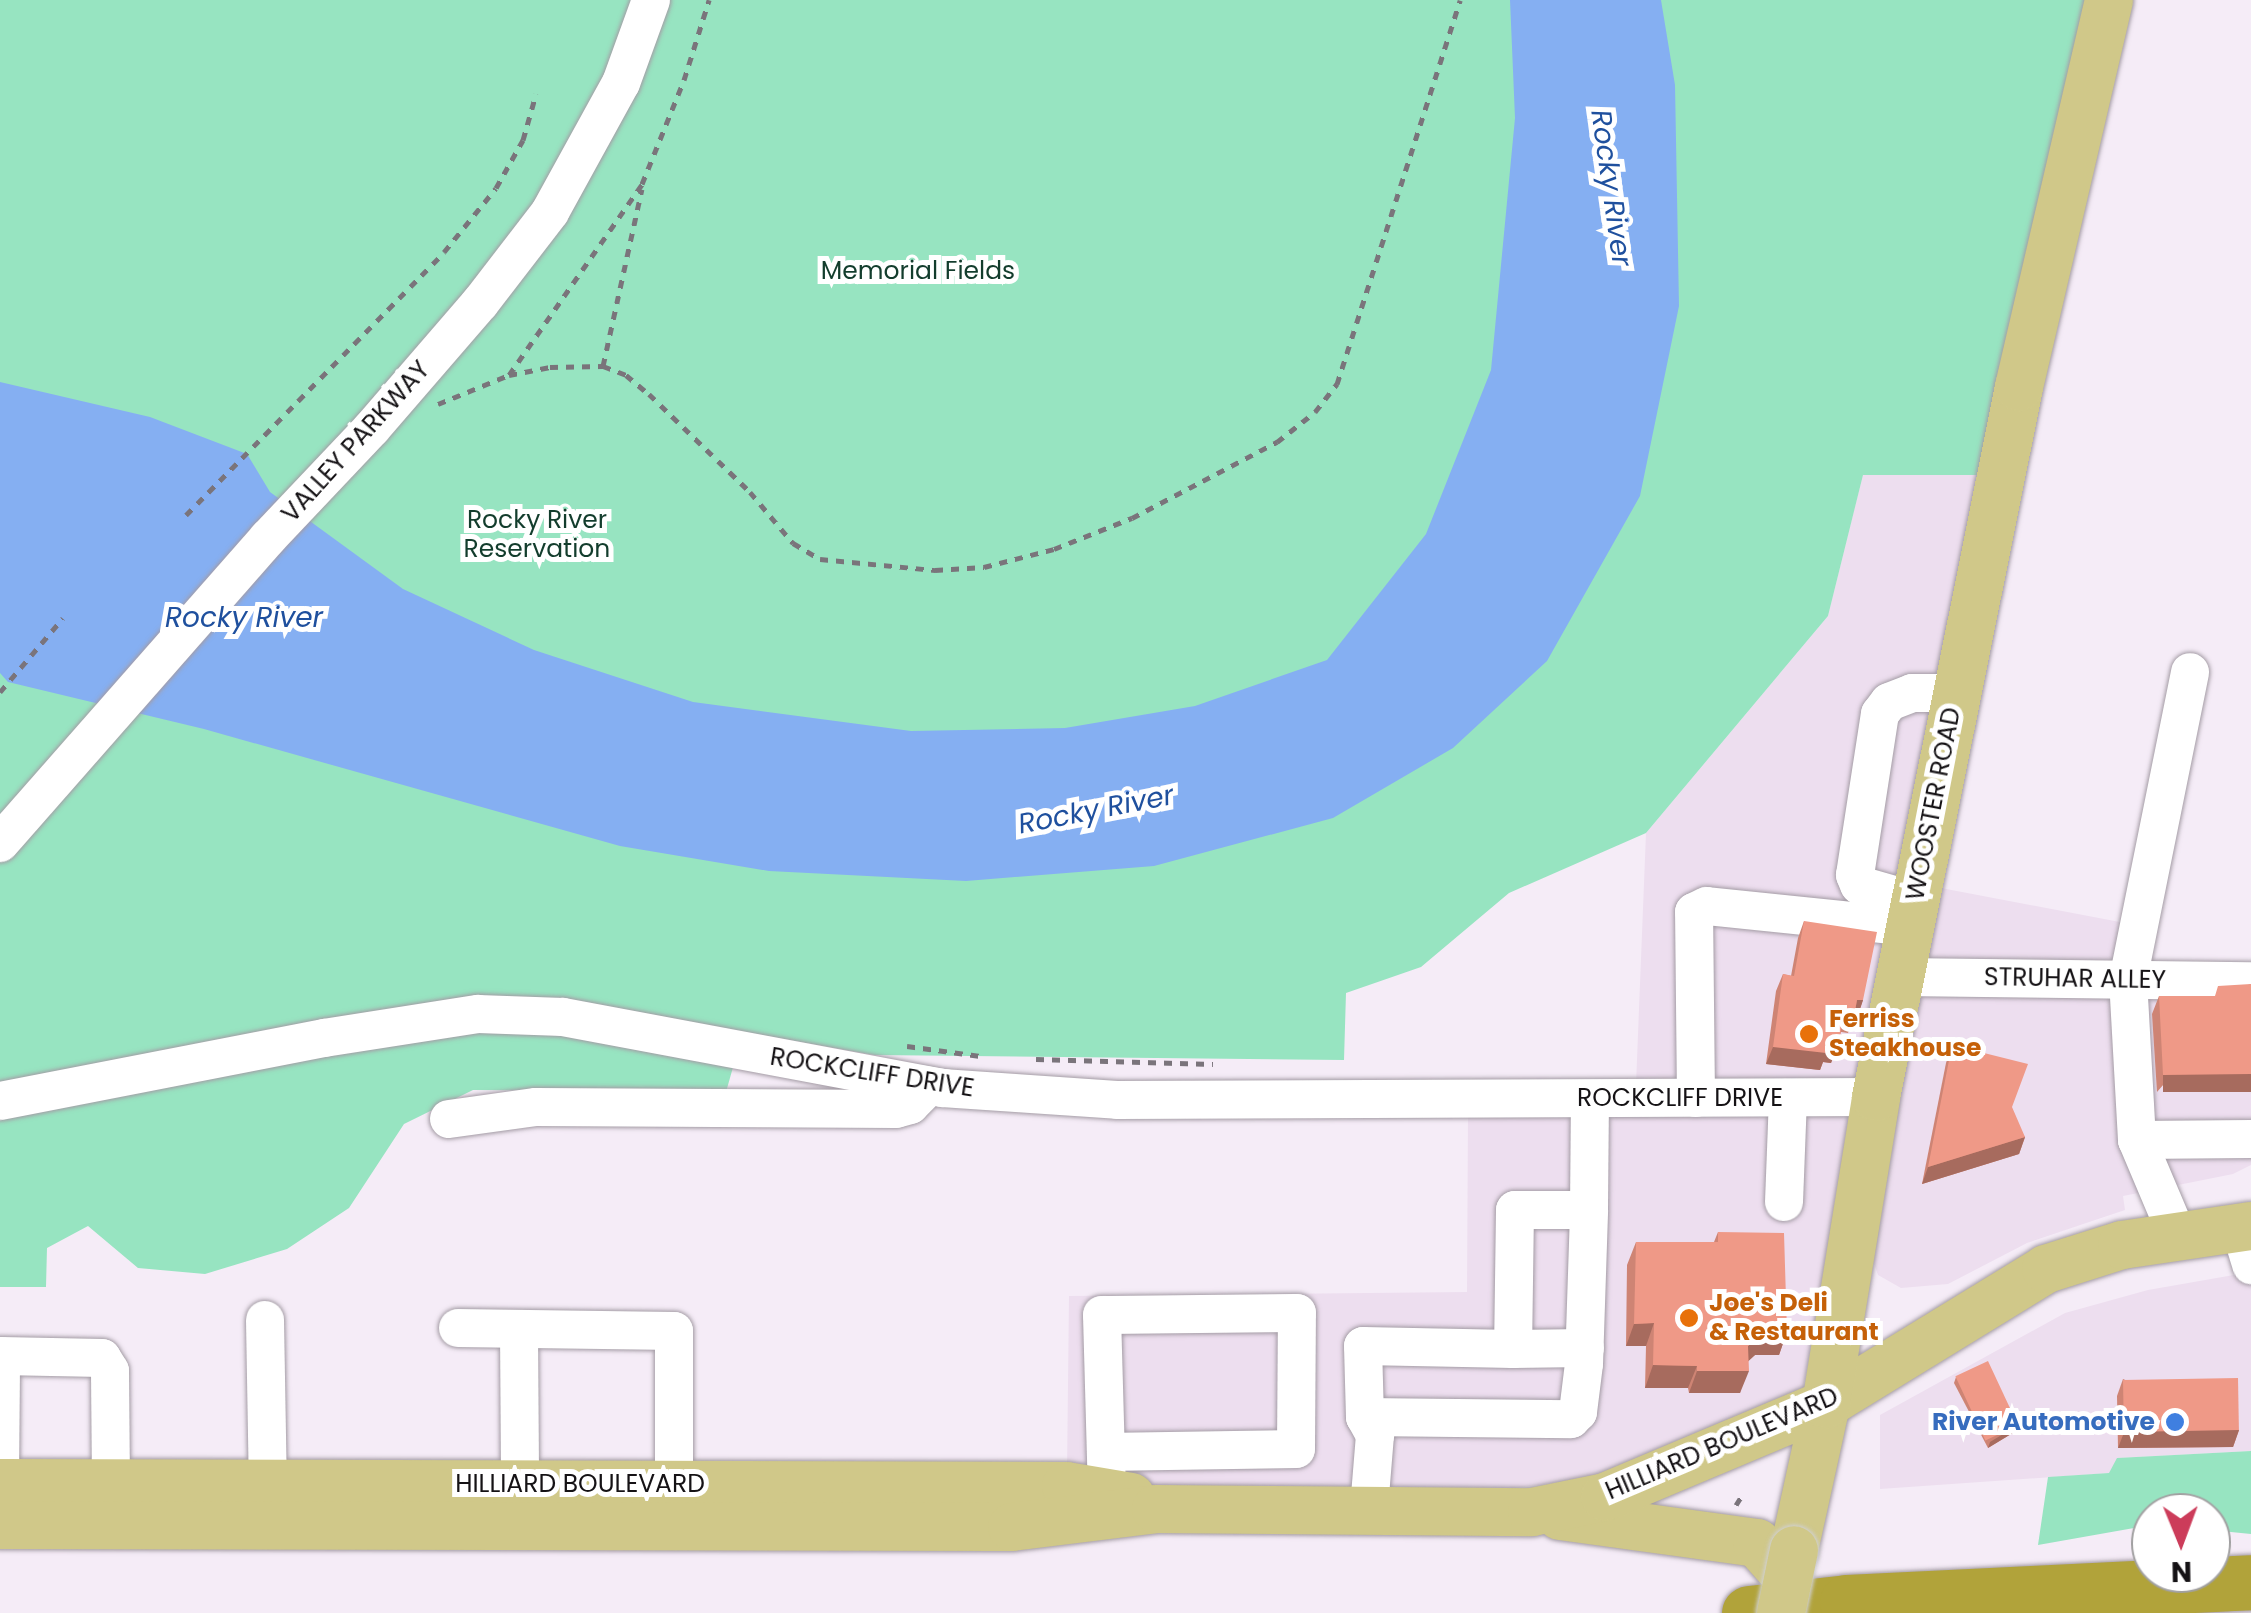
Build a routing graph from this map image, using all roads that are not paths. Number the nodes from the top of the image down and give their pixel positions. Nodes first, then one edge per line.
1 (651, 0) edge
2 (2109, 0) edge
3 (2190, 672) dead end
4 (1957, 693) junction
5 (0, 843) edge
6 (1912, 914) junction
7 (1900, 977) junction
8 (2128, 980) junction
9 (2251, 981) edge
10 (929, 1086) junction
11 (1876, 1097) junction
12 (1696, 1098) junction
13 (1788, 1098) junction
14 (1590, 1099) junction
15 (0, 1101) edge
16 (449, 1119) dead end
17 (2251, 1139) edge
18 (2138, 1140) junction
19 (1784, 1202) dead end
20 (1590, 1210) junction
21 (2178, 1237) junction
22 (2248, 1240) edge
23 (265, 1320) dead end
24 (0, 1326) edge
25 (458, 1328) dead end
26 (519, 1329) junction
27 (1584, 1348) junction
28 (1513, 1349) junction
29 (0, 1356) edge
30 (1826, 1404) junction
31 (1365, 1417) junction
32 (1260, 1450) junction
33 (1107, 1472) junction
34 (0, 1481) edge
35 (112, 1482) junction
36 (268, 1484) junction
37 (520, 1484) junction
38 (674, 1485) junction
39 (1261, 1508) junction
40 (1369, 1508) junction
41 (1156, 1509) junction
42 (1532, 1512) junction
43 (0, 1524) edge
44 (1774, 1579) edge
45 (2251, 1582) edge

1 - 5 street, VALLEY PARKWAY
2 - 4 main road, WOOSTER ROAD
3 - 8 street
4 - 6 main road, WOOSTER ROAD
4 - 6 street
6 - 7 main road, WOOSTER ROAD
6 - 12 street
7 - 8 street, STRUHAR ALLEY
7 - 11 main road, WOOSTER ROAD
8 - 9 street, STRUHAR ALLEY
8 - 18 street
10 - 14 street, ROCKCLIFF DRIVE
10 - 15 street, ROCKCLIFF DRIVE
10 - 16 street
11 - 13 street, ROCKCLIFF DRIVE
11 - 30 main road, WOOSTER ROAD
12 - 13 street, ROCKCLIFF DRIVE
12 - 14 street, ROCKCLIFF DRIVE
13 - 19 street
14 - 20 street
17 - 18 street
18 - 21 street
20 - 27 street
20 - 28 street
21 - 22 main road, HILLIARD BOULEVARD
21 - 30 main road, HILLIARD BOULEVARD
23 - 36 street
24 - 29 street
25 - 26 street
26 - 37 street
26 - 38 street
27 - 28 street
27 - 31 street
28 - 31 street
29 - 34 street
29 - 35 street
30 - 42 main road, HILLIARD BOULEVARD
30 - 44 main road, WOOSTER ROAD
31 - 40 street
32 - 33 street
32 - 33 street
32 - 39 street
33 - 38 main road, HILLIARD BOULEVARD
33 - 41 main road, HILLIARD BOULEVARD
34 - 35 main road, HILLIARD BOULEVARD
35 - 36 main road, HILLIARD BOULEVARD
36 - 37 main road, HILLIARD BOULEVARD
37 - 38 main road, HILLIARD BOULEVARD
39 - 40 main road, HILLIARD BOULEVARD
39 - 41 main road, HILLIARD BOULEVARD
40 - 42 main road, HILLIARD BOULEVARD
41 - 43 main road, HILLIARD BOULEVARD
42 - 44 main road
44 - 45 highway

